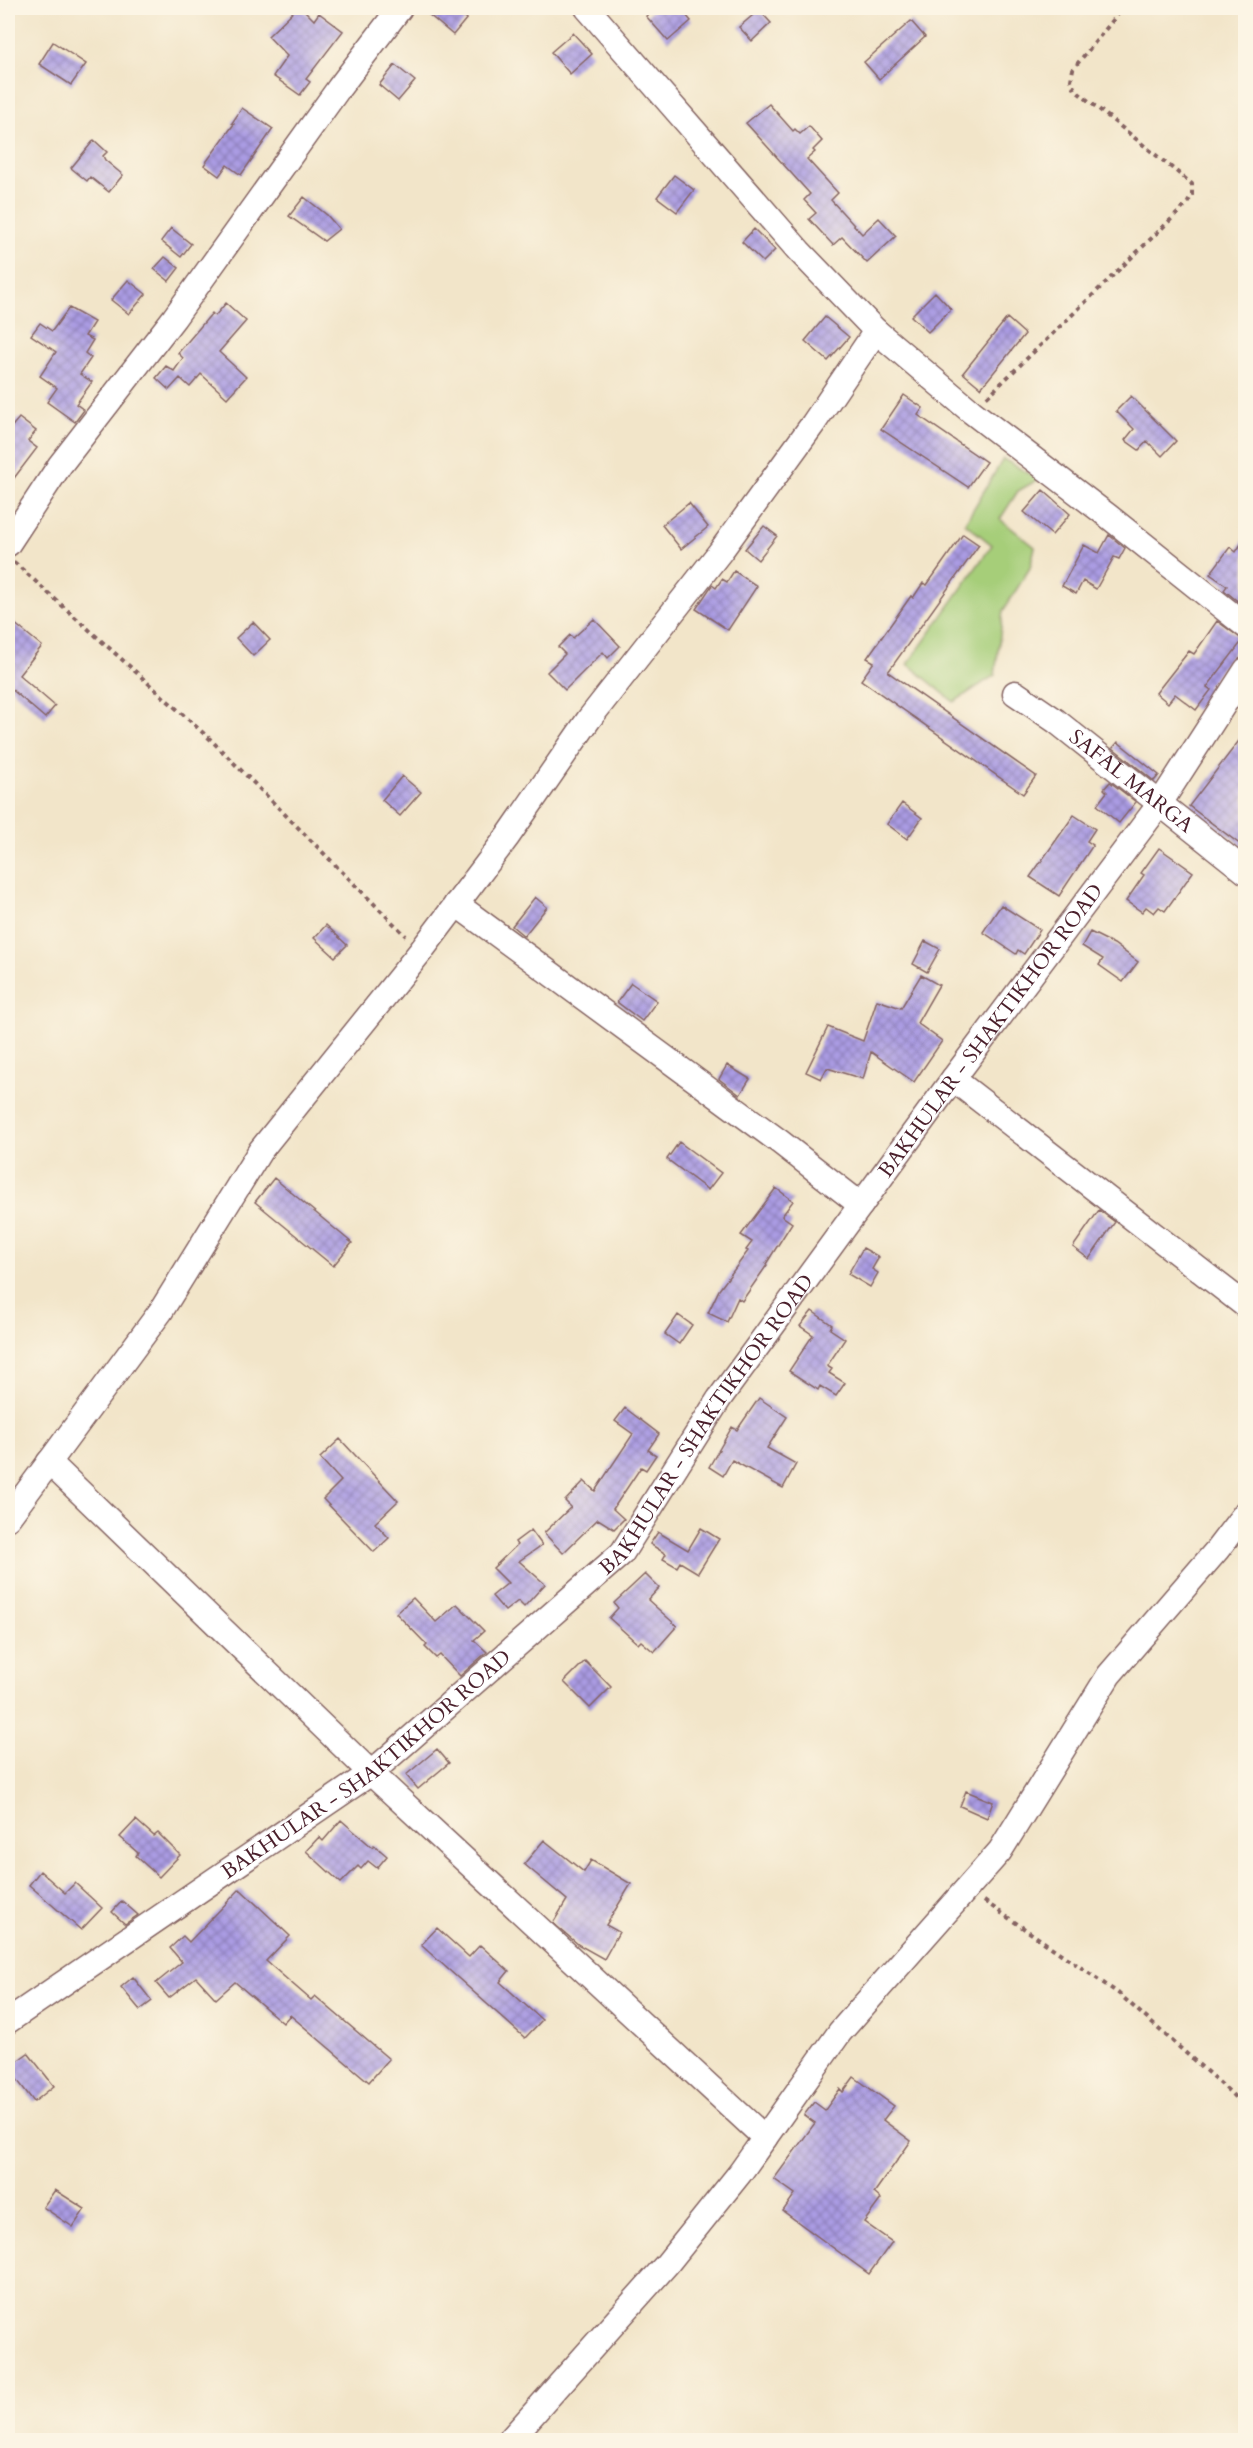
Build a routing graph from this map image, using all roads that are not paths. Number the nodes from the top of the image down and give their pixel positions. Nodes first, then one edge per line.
1 (400, 8) edge
2 (587, 8) edge
3 (876, 331) junction
4 (8, 544) edge
5 (1245, 626) edge
6 (1245, 670) edge
7 (1015, 693) dead end
8 (1159, 805) junction
9 (1245, 872) edge
10 (456, 904) junction
11 (953, 1079) junction
12 (861, 1205) junction
13 (1245, 1306) edge
14 (49, 1462) junction
15 (1245, 1512) edge
16 (8, 1518) edge
17 (370, 1773) junction
18 (8, 2021) edge
19 (765, 2138) junction
20 (510, 2440) edge

1 - 4 street
2 - 3 street
3 - 5 street
3 - 10 street
6 - 8 street, BAKHULAR - SHAKTIKHOR ROAD
7 - 8 street, SAFAL MARGA
8 - 9 street, SAFAL MARGA
8 - 11 street, BAKHULAR - SHAKTIKHOR ROAD
10 - 12 street
10 - 14 street
11 - 12 street, BAKHULAR - SHAKTIKHOR ROAD
11 - 13 street
12 - 17 street, BAKHULAR - SHAKTIKHOR ROAD
14 - 16 street
14 - 17 street
15 - 19 street
17 - 18 street, BAKHULAR - SHAKTIKHOR ROAD
17 - 19 street
19 - 20 street

